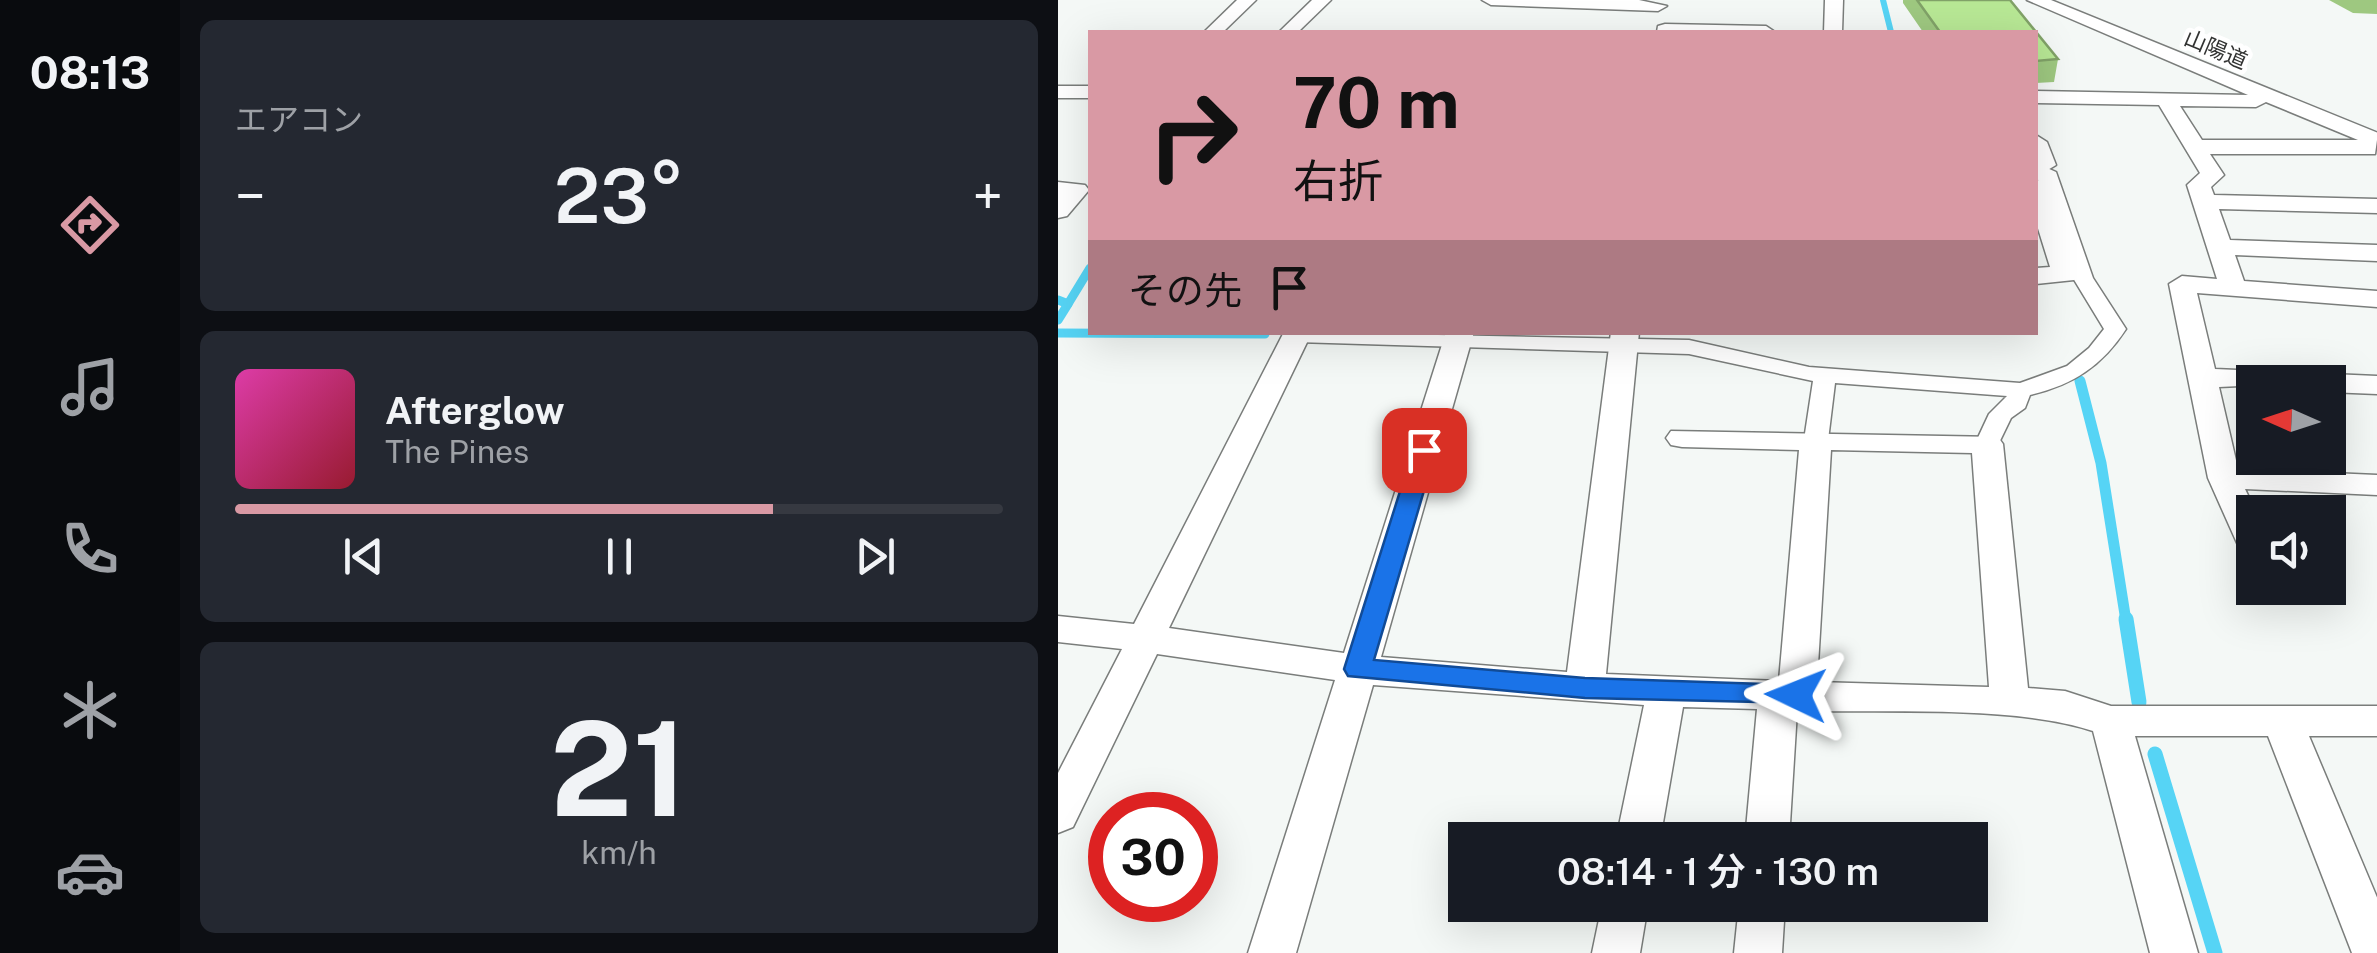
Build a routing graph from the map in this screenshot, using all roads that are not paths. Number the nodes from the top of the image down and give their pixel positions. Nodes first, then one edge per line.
1 (1247, 0) edge
2 (1322, 0) edge
3 (1491, 0) edge
4 (1834, 0) edge
5 (2036, 0) edge
6 (1658, 3) edge
7 (1215, 30) edge
8 (1290, 30) edge
9 (1664, 30) edge
10 (1833, 30) edge
11 (1058, 92) edge
12 (1088, 92) edge
13 (2038, 97) edge
14 (2165, 98) junction
15 (2274, 101) junction
16 (2378, 144) edge
17 (2038, 147) edge
18 (2194, 147) junction
19 (2038, 177) edge
20 (2038, 179) edge
21 (2038, 187) edge
22 (1058, 190) edge
23 (2205, 202) junction
24 (2378, 206) edge
25 (1058, 211) edge
26 (2220, 247) junction
27 (2378, 253) edge
28 (2038, 276) edge
29 (2233, 288) junction
30 (2378, 299) edge
31 (1297, 335) edge
32 (1351, 335) edge
33 (1459, 337) edge
34 (1625, 338) edge
35 (1825, 375) junction
36 (2202, 377) junction
37 (2236, 378) edge
38 (2346, 384) edge
39 (2378, 385) edge
40 (2020, 390) junction
41 (1682, 438) dead end
42 (1816, 440) junction
43 (1988, 444) junction
44 (2224, 478) junction
45 (2378, 485) edge
46 (2236, 505) edge
47 (1058, 629) edge
48 (1148, 636) junction
49 (1358, 669) junction
50 (1585, 688) junction
51 (1666, 690) junction
52 (1787, 695) junction
53 (2010, 702) junction
54 (2111, 721) junction
55 (2282, 721) junction
56 (2378, 721) edge
57 (1058, 815) edge
58 (1641, 822) edge
59 (1769, 822) edge
60 (1622, 922) edge
61 (1761, 922) edge
62 (1272, 953) edge
63 (1616, 953) edge
64 (1758, 953) edge
65 (2174, 953) edge
66 (2376, 953) edge

1 - 7 street
2 - 8 street
3 - 6 street
4 - 10 street
5 - 15 street, 山陽道
6 - 9 street
11 - 12 street
13 - 14 street
14 - 15 street
14 - 18 street
15 - 16 street, 山陽道
16 - 18 street
17 - 19 street
18 - 23 street
20 - 40 street
21 - 28 street
22 - 25 street
23 - 24 street
23 - 26 street
26 - 27 street
26 - 29 street
29 - 30 street
29 - 36 street
31 - 48 street
32 - 33 street
33 - 34 street
33 - 49 street
34 - 35 street
34 - 50 street
35 - 40 street
35 - 42 street
36 - 37 street
36 - 44 street
38 - 39 street
40 - 43 street
41 - 42 street
42 - 43 street
42 - 52 street
43 - 53 street
44 - 45 street
44 - 46 street
47 - 48 street
48 - 49 street
48 - 57 street
49 - 50 street
49 - 62 street
50 - 51 street
51 - 52 street
51 - 58 street
52 - 53 street
52 - 59 street
53 - 54 street
54 - 55 street
54 - 65 street
55 - 56 street
55 - 66 street
60 - 63 street
61 - 64 street

